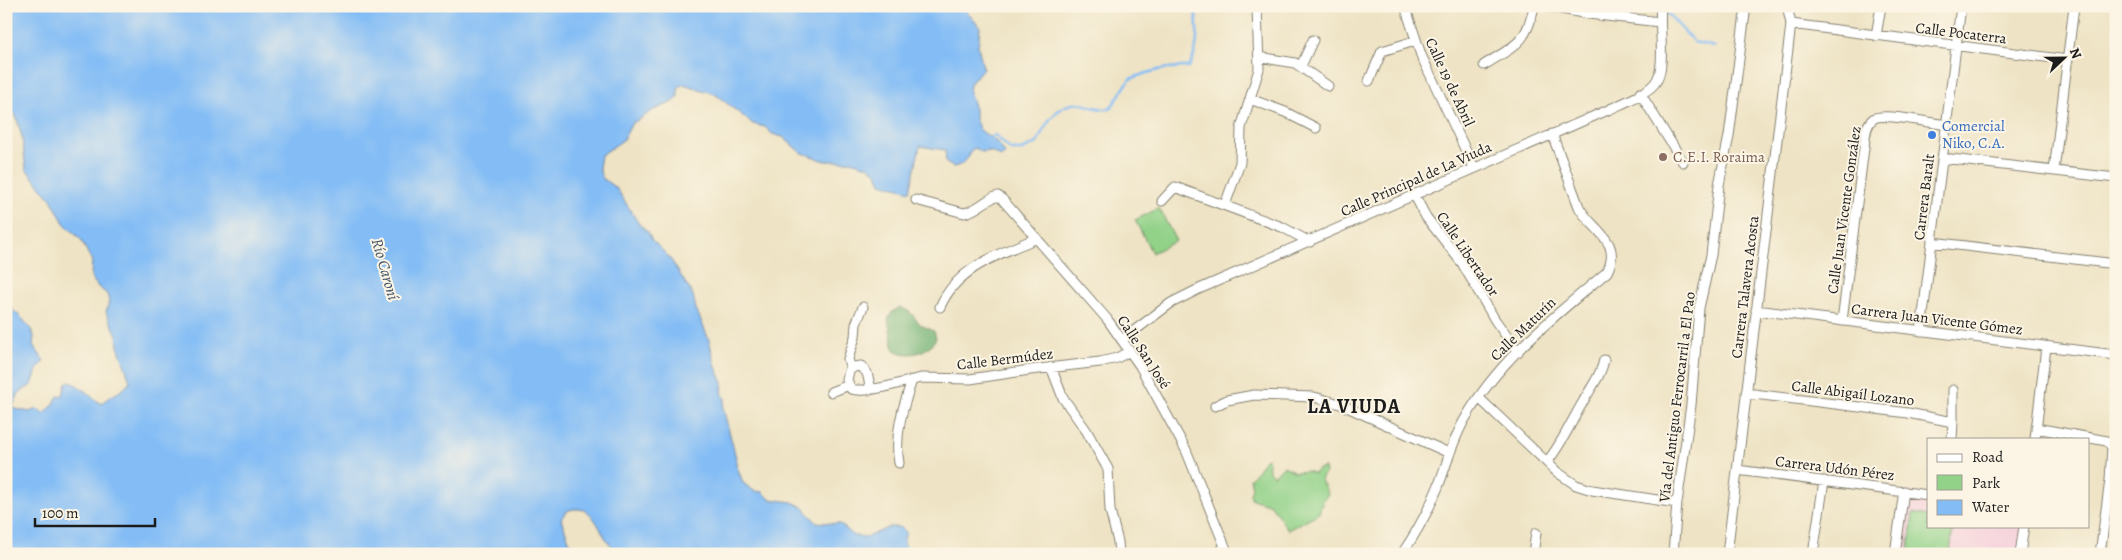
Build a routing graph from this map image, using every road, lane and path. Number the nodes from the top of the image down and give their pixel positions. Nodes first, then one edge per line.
1 (1257, 6) edge
2 (1405, 6) edge
3 (1534, 6) edge
4 (1546, 6) edge
5 (1746, 6) edge
6 (1787, 6) edge
7 (1881, 6) edge
8 (1961, 6) edge
9 (2074, 6) edge
10 (1660, 14) edge
11 (1791, 24) junction
12 (1876, 36) junction
13 (1313, 40) dead end
14 (1415, 41) junction
15 (1956, 46) junction
16 (1259, 57) junction
17 (2068, 60) junction
18 (1484, 65) dead end
19 (1301, 66) junction
20 (1369, 82) dead end
21 (1328, 86) dead end
22 (1640, 93) junction
23 (1250, 99) junction
24 (1946, 125) junction
25 (1316, 128) dead end
26 (1552, 134) junction
27 (1942, 158) junction
28 (1683, 162) dead end
29 (1474, 168) junction
30 (2054, 171) junction
31 (2116, 178) edge
32 (1414, 194) junction
33 (916, 200) dead end
34 (1162, 201) dead end
35 (1225, 205) junction
36 (1037, 238) junction
37 (1310, 242) junction
38 (1932, 242) junction
39 (2116, 264) edge
40 (863, 307) dead end
41 (940, 307) dead end
42 (1756, 310) junction
43 (1842, 321) junction
44 (1921, 331) junction
45 (1122, 340) junction
46 (2046, 346) junction
47 (1130, 351) junction
48 (1518, 352) junction
49 (2116, 355) edge
50 (1604, 360) dead end
51 (1051, 367) junction
52 (851, 369) junction
53 (912, 380) junction
54 (851, 387) junction
55 (871, 389) junction
56 (1953, 390) dead end
57 (831, 392) dead end
58 (1746, 393) junction
59 (1479, 398) junction
60 (1215, 406) dead end
61 (1953, 423) junction
62 (2036, 428) junction
63 (1952, 438) edge
64 (2035, 438) edge
65 (2114, 448) edge
66 (1449, 453) junction
67 (1546, 462) junction
68 (899, 463) dead end
69 (1737, 470) junction
70 (1824, 480) junction
71 (1904, 491) junction
72 (1927, 495) edge
73 (1677, 503) junction
74 (2024, 528) edge
75 (1536, 533) dead end
76 (1227, 550) edge
77 (1119, 554) edge
78 (1217, 554) edge
79 (1402, 554) edge
80 (1533, 554) edge
81 (1673, 554) edge
82 (1727, 554) edge
83 (1813, 554) edge
84 (1895, 554) edge
85 (2020, 554) edge
86 (2100, 554) edge

1 - 16 street
2 - 14 street, Calle 19 de Abril
3 - 18 street
4 - 10 street
5 - 73 street, Vía del Antiguo Ferrocarril a El Pao
6 - 11 street, Carrera Talavera Acosta
7 - 12 street
8 - 15 street, Carrera Baralt
9 - 17 street
10 - 22 street, Calle Principal de La Viuda
11 - 12 street, Calle Pocaterra
11 - 42 street, Carrera Talavera Acosta
12 - 15 street, Calle Pocaterra
13 - 19 street
14 - 20 street
14 - 29 street, Calle 19 de Abril
15 - 17 street, Calle Pocaterra
15 - 24 street, Carrera Baralt
16 - 19 street
16 - 23 street
17 - 30 street
19 - 21 street
22 - 26 street, Calle Principal de La Viuda
22 - 28 street
23 - 25 street
23 - 35 street
24 - 27 street, Carrera Baralt
24 - 43 street, Calle Juan Vicente González
26 - 29 street, Calle Principal de La Viuda
26 - 48 street, Calle Maturín
27 - 30 street
27 - 38 street, Carrera Baralt
29 - 32 street, Calle Principal de La Viuda
30 - 31 street
32 - 37 street, Calle Principal de La Viuda
32 - 48 street, Calle Libertador
33 - 36 street, Calle San José
34 - 35 street
35 - 37 street
36 - 41 street
36 - 45 street, Calle San José
37 - 45 street, Calle Principal de La Viuda
38 - 39 street
38 - 44 street, Carrera Baralt
40 - 52 street
42 - 43 street, Carrera Juan Vicente Gómez
42 - 58 street, Carrera Talavera Acosta
43 - 44 street, Carrera Juan Vicente Gómez
44 - 46 street, Carrera Juan Vicente Gómez
45 - 47 street, Calle San José
46 - 49 street, Carrera Juan Vicente Gómez
46 - 62 street
47 - 51 street, Calle Bermúdez
47 - 76 street, Calle San José
48 - 59 street, Calle Maturín
50 - 67 street
51 - 53 street, Calle Bermúdez
51 - 77 street
52 - 54 street
52 - 55 street
53 - 55 street, Calle Bermúdez
53 - 68 street
54 - 55 street, Calle Bermúdez
54 - 57 street, Calle Bermúdez
56 - 61 street
58 - 61 street, Calle Abigaíl Lozano
58 - 69 street, Carrera Talavera Acosta
59 - 66 street, Calle Maturín
59 - 67 street
60 - 66 street
61 - 63 street
62 - 64 street
62 - 65 street
65 - 86 street
66 - 79 street, Calle Maturín
67 - 73 street
69 - 70 street, Carrera Udón Pérez
69 - 82 street, Carrera Talavera Acosta
70 - 71 street, Carrera Udón Pérez
70 - 83 street
71 - 72 street, Carrera Udón Pérez
71 - 84 street
73 - 81 street, Vía del Antiguo Ferrocarril a El Pao
74 - 85 street
75 - 80 street
76 - 78 street

